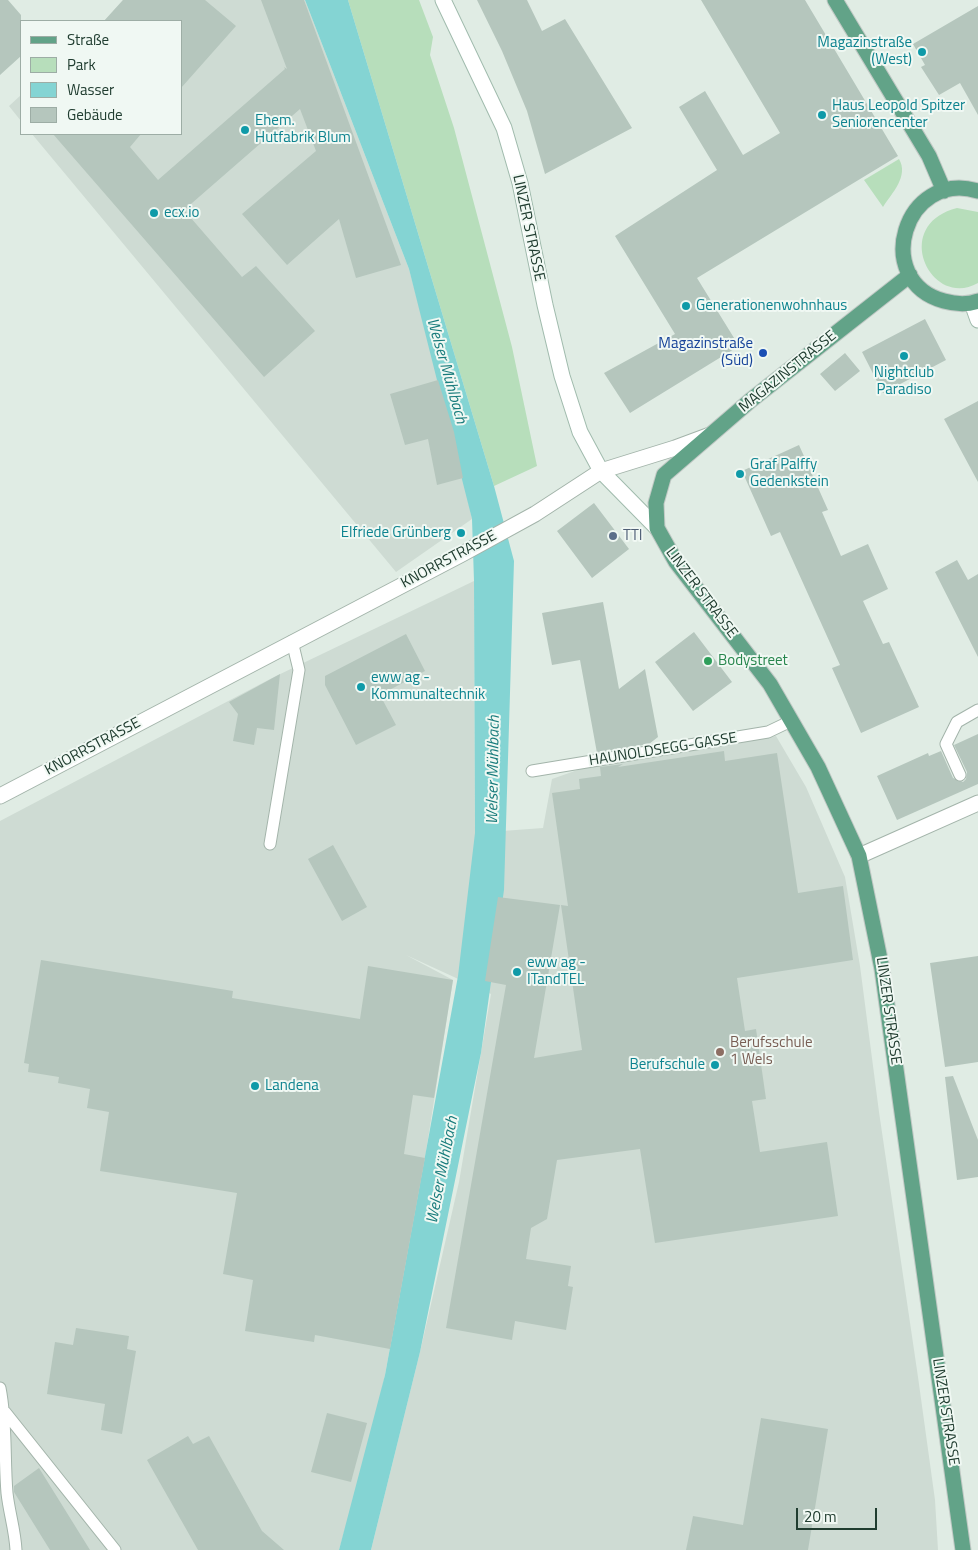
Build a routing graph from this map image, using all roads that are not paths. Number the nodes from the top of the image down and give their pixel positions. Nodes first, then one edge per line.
1 (443, 0) edge
2 (834, 0) edge
3 (944, 190) junction
4 (978, 191) edge
5 (910, 276) junction
6 (975, 302) edge
7 (978, 320) edge
8 (714, 433) junction
9 (601, 471) junction
10 (656, 528) junction
11 (292, 641) junction
12 (978, 710) edge
13 (792, 721) junction
14 (532, 771) dead end
15 (960, 775) dead end
16 (0, 796) edge
17 (978, 803) edge
18 (270, 844) dead end
19 (859, 856) junction
20 (0, 1388) edge
21 (5, 1412) junction
22 (16, 1550) edge
23 (115, 1550) edge
24 (963, 1550) edge

1 - 9 street, LINZER STRASSE
2 - 3 main road
3 - 4 main road
3 - 5 main road
5 - 6 main road
5 - 8 main road, MAGAZINSTRASSE
6 - 7 street
8 - 9 street, MAGAZINSTRASSE
8 - 10 main road, MAGAZINSTRASSE
9 - 10 street, LINZER STRASSE
9 - 11 street, KNORRSTRASSE
10 - 13 main road, LINZER STRASSE
11 - 16 street, KNORRSTRASSE
11 - 18 lane
12 - 15 lane
13 - 14 lane, HAUNOLDSEGG-GASSE
13 - 19 main road, LINZER STRASSE
17 - 19 street
19 - 24 main road, LINZER STRASSE
20 - 21 lane
21 - 22 lane
21 - 23 lane

